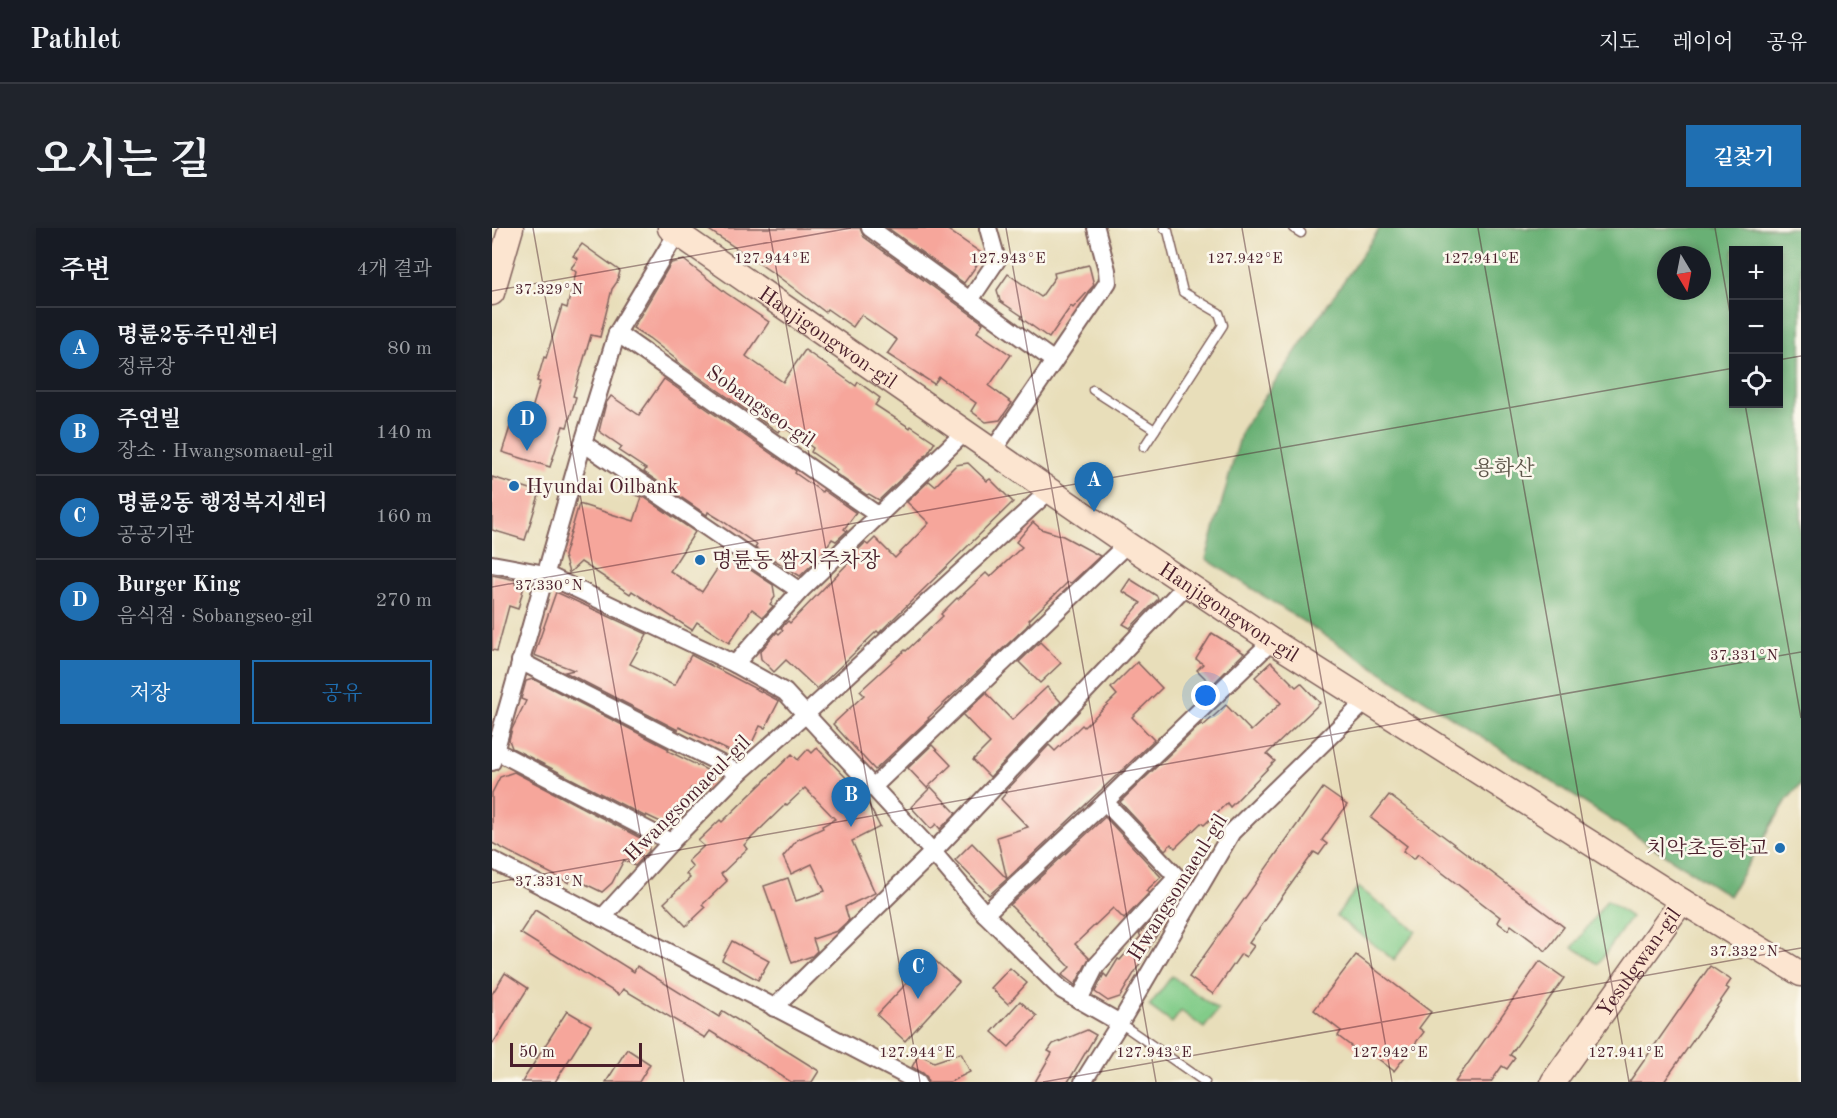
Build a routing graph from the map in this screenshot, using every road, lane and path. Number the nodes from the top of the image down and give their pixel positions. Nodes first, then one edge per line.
1 (511, 228) edge
2 (870, 228) edge
3 (987, 228) edge
4 (1096, 228) edge
5 (1168, 229) edge
6 (676, 230) edge
7 (492, 293) edge
8 (970, 300) junction
9 (617, 333) junction
10 (1054, 361) junction
11 (1093, 390) dead end
12 (1155, 430) junction
13 (965, 432) junction
14 (583, 443) junction
15 (1144, 447) dead end
16 (992, 452) junction
17 (1050, 490) junction
18 (879, 516) junction
19 (1126, 544) junction
20 (492, 564) edge
21 (545, 574) junction
22 (1187, 584) junction
23 (800, 591) junction
24 (1272, 641) junction
25 (519, 661) junction
26 (735, 664) junction
27 (1367, 700) junction
28 (807, 713) junction
29 (494, 757) edge
30 (739, 773) junction
31 (873, 787) junction
32 (1105, 802) junction
33 (671, 842) junction
34 (933, 852) junction
35 (492, 860) edge
36 (1682, 901) junction
37 (985, 914) junction
38 (602, 918) junction
39 (1801, 974) edge
40 (1079, 1000) junction
41 (774, 1008) junction
42 (1120, 1023) junction
43 (918, 1082) edge
44 (1083, 1082) edge
45 (1204, 1082) edge
46 (1553, 1082) edge

1 - 7 street
2 - 8 street
3 - 8 street
4 - 10 street
5 - 12 lane
6 - 9 street
6 - 13 street, Hanjigongwon-gil
8 - 10 street
9 - 14 street
9 - 18 street, Sobangseo-gil
10 - 16 street
11 - 12 lane
12 - 15 lane
13 - 16 street, Hanjigongwon-gil
13 - 18 street
14 - 21 street
14 - 23 street
16 - 17 street, Hanjigongwon-gil
17 - 19 street, Hanjigongwon-gil
17 - 28 street, Hwangsomaeul-gil
18 - 23 street
19 - 22 street, Hanjigongwon-gil
19 - 31 street
20 - 21 street
21 - 25 street
21 - 26 street
22 - 24 street, Hanjigongwon-gil
22 - 34 street
23 - 26 street
24 - 27 street, Hanjigongwon-gil
24 - 32 street
25 - 29 street
25 - 30 street
26 - 28 street
27 - 36 street, Hanjigongwon-gil
27 - 42 street, Hwangsomaeul-gil
28 - 30 street, Hwangsomaeul-gil
28 - 31 street
29 - 33 street
30 - 33 street, Hwangsomaeul-gil
31 - 34 street
32 - 37 street
32 - 40 street, Hwangsomaeul-gil
33 - 38 street, Hwangsomaeul-gil
34 - 37 street
34 - 41 street
35 - 38 street
36 - 39 street, Hanjigongwon-gil
36 - 46 street, Yesulgwan-gil
37 - 40 street
38 - 41 street
40 - 42 street
41 - 43 street
42 - 44 street, Hwangsomaeul-gil
42 - 45 lane

